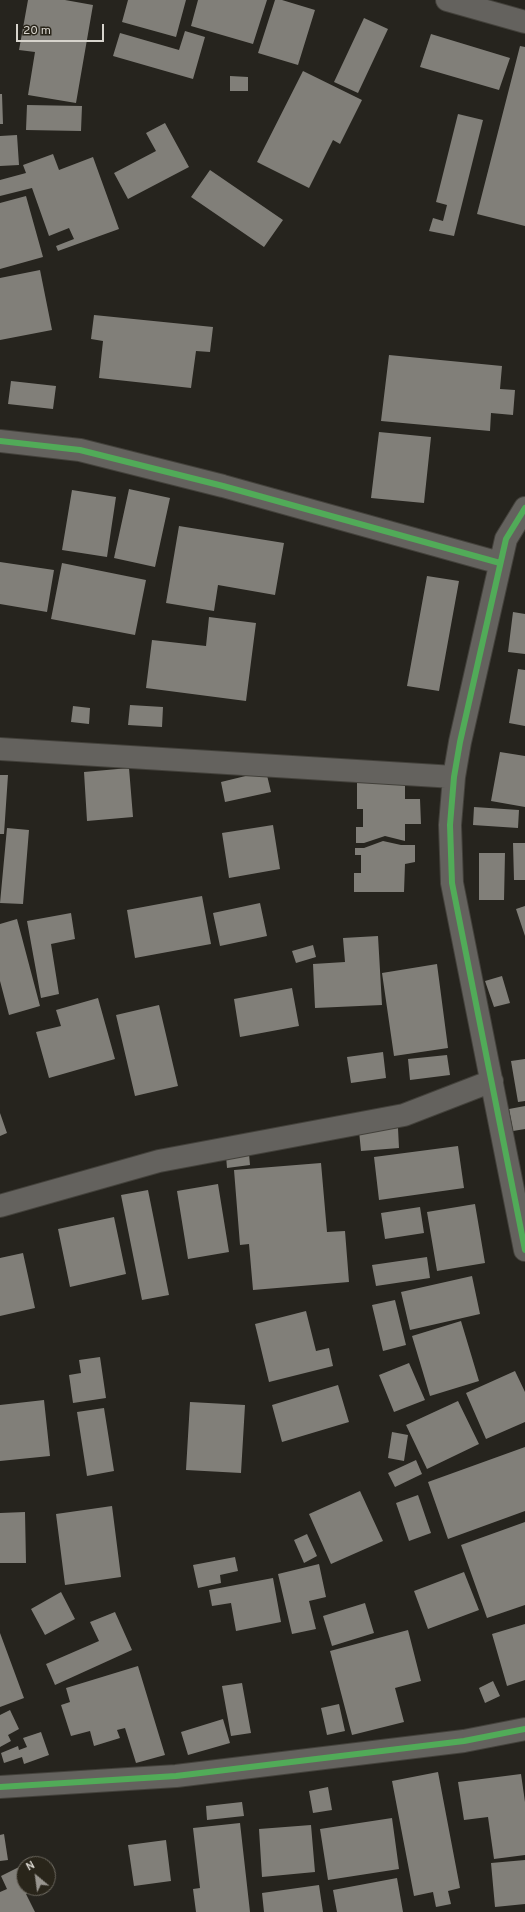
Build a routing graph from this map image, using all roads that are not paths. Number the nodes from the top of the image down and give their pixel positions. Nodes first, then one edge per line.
1 (447, 0) edge
2 (525, 22) edge
3 (0, 441) edge
4 (525, 508) edge
5 (500, 563) junction
6 (0, 749) edge
7 (454, 777) junction
8 (492, 1081) junction
9 (0, 1206) edge
10 (525, 1250) edge
11 (525, 1729) edge
12 (0, 1788) edge

1 - 2 street
3 - 5 street
4 - 5 street
5 - 7 street
6 - 7 street
7 - 8 street
8 - 9 street
8 - 10 street
11 - 12 street

